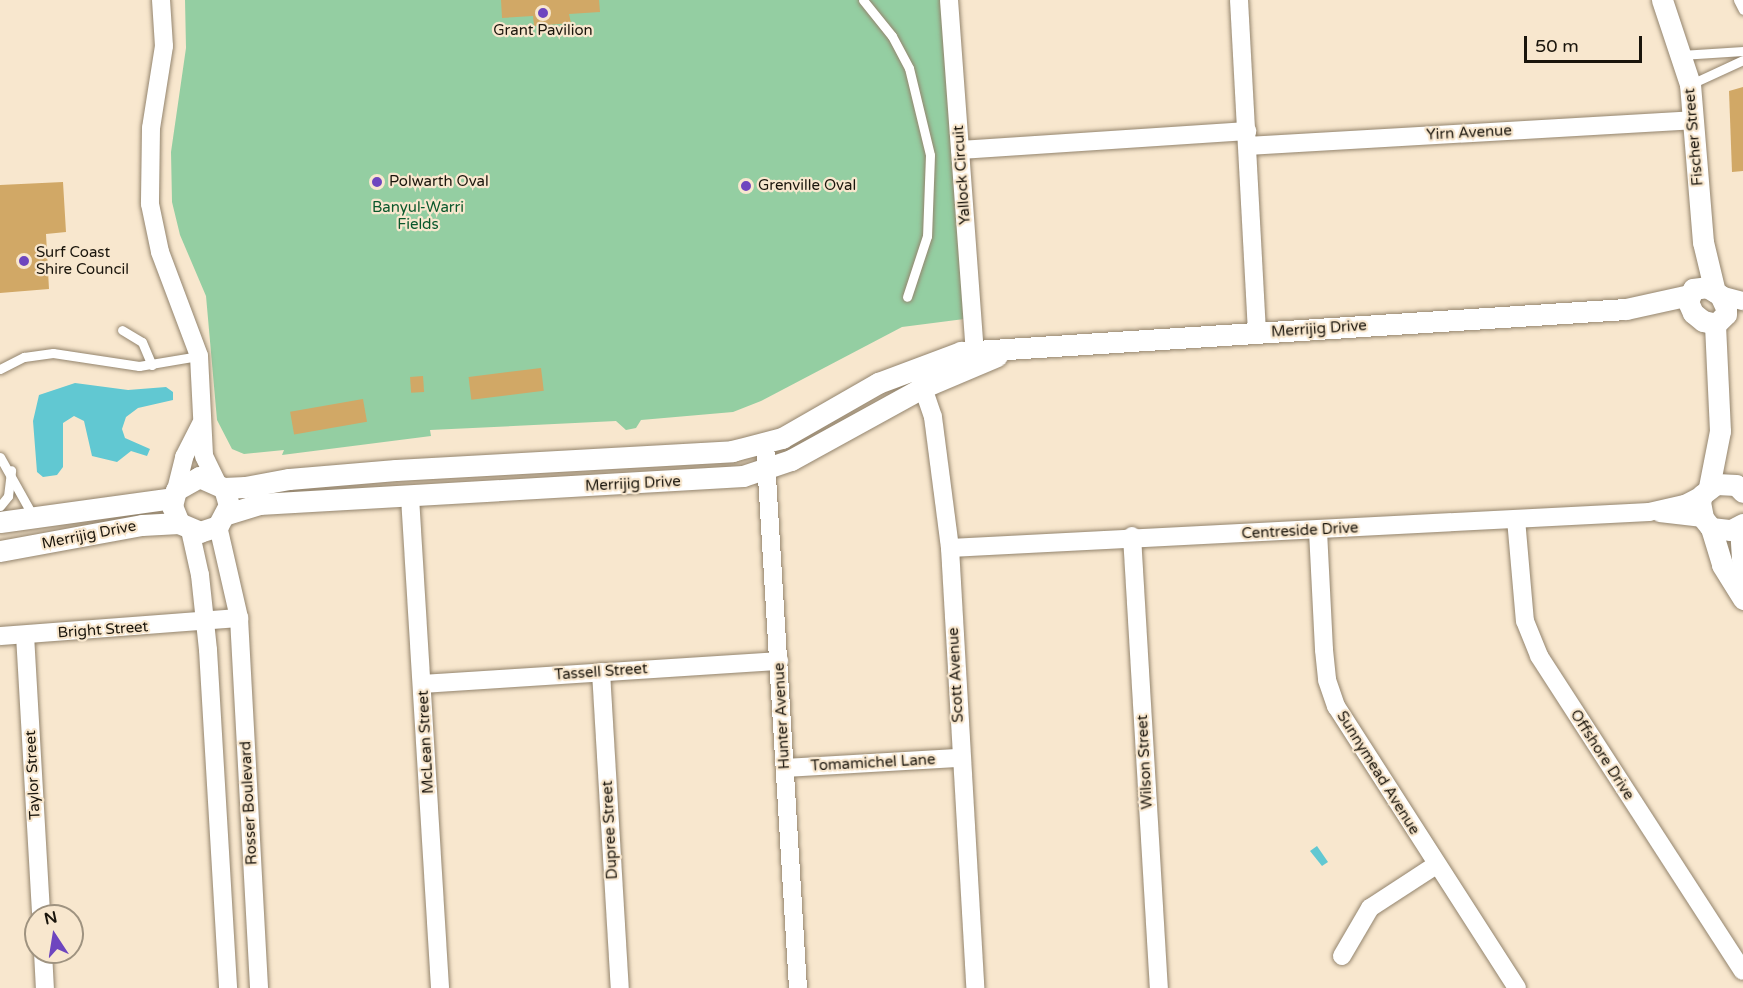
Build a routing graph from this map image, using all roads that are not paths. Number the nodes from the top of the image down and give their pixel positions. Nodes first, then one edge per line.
1 (162, 0) edge
2 (863, 0) edge
3 (949, 0) edge
4 (1239, 0) edge
5 (1662, 0) edge
6 (1738, 0) edge
7 (1743, 10) edge
8 (1743, 51) edge
9 (1681, 55) junction
10 (1743, 60) edge
11 (1690, 84) junction
12 (1692, 120) junction
13 (1247, 139) junction
14 (960, 150) junction
15 (1703, 242) junction
16 (907, 297) dead end
17 (1692, 299) junction
18 (1727, 305) edge
19 (122, 330) dead end
20 (1257, 334) junction
21 (1012, 350) junction
22 (975, 351) junction
23 (199, 356) junction
24 (152, 365) junction
25 (915, 367) junction
26 (0, 369) edge
27 (924, 387) junction
28 (202, 420) junction
29 (1720, 431) junction
30 (765, 444) junction
31 (0, 457) edge
32 (11, 470) junction
33 (766, 470) junction
34 (220, 486) junction
35 (1740, 488) edge
36 (1706, 491) junction
37 (174, 494) junction
38 (410, 497) junction
39 (0, 506) edge
40 (1649, 512) junction
41 (35, 518) junction
42 (1516, 519) junction
43 (223, 520) junction
44 (0, 522) edge
45 (1707, 523) junction
46 (1742, 525) edge
47 (184, 527) junction
48 (1318, 531) junction
49 (1132, 536) junction
50 (950, 548) junction
51 (0, 551) edge
52 (1743, 575) edge
53 (1743, 599) edge
54 (239, 618) junction
55 (205, 623) junction
56 (25, 635) junction
57 (0, 636) edge
58 (779, 661) junction
59 (601, 672) junction
60 (423, 684) junction
61 (961, 758) junction
62 (785, 768) junction
63 (1436, 865) junction
64 (40, 904) edge
65 (1342, 956) dead end
66 (44, 964) edge
67 (1743, 971) edge
68 (45, 988) edge
69 (228, 988) edge
70 (259, 988) edge
71 (440, 988) edge
72 (620, 988) edge
73 (798, 988) edge
74 (975, 988) edge
75 (1159, 988) edge
76 (1517, 988) edge

1 - 23 street
2 - 16 lane
3 - 14 street, Yallock Circuit
4 - 13 street
5 - 9 street, Fischer Street
6 - 7 lane
8 - 9 lane
9 - 11 street, Fischer Street
10 - 11 lane
11 - 12 street, Fischer Street
12 - 13 street, Yirn Avenue
12 - 15 street, Fischer Street
13 - 14 street, Yirn Avenue
13 - 20 street
14 - 22 street, Yallock Circuit
15 - 17 street, Fischer Street
15 - 18 street, Fischer Street
17 - 18 street
17 - 18 street, Merrijig Drive
17 - 20 street, Merrijig Drive
18 - 29 street, Fischer Street
19 - 24 lane
20 - 21 street, Merrijig Drive
21 - 22 street, Merrijig Drive
21 - 27 street, Merrijig Drive
22 - 25 street, Merrijig Drive
23 - 24 lane
23 - 28 street
24 - 26 lane
25 - 27 street, Scott Avenue
25 - 30 street, Merrijig Drive
27 - 33 street, Merrijig Drive
27 - 50 street, Scott Avenue
28 - 34 street
28 - 37 street
29 - 35 street, Fischer Street
29 - 36 street, Fischer Street
30 - 33 street, Hunter Avenue
30 - 34 street, Merrijig Drive
31 - 32 lane
32 - 39 lane
32 - 41 lane
33 - 38 street, Merrijig Drive
33 - 58 street, Hunter Avenue
34 - 37 street, Merrijig Drive
34 - 43 street
35 - 36 street, Fischer Street
36 - 40 street, Centreside Drive
36 - 45 street, Fischer Street
37 - 41 street, Merrijig Drive
37 - 47 street
38 - 43 street, Merrijig Drive
38 - 60 street, McLean Street
40 - 42 street, Centreside Drive
40 - 45 street, Centreside Drive
41 - 44 street, Merrijig Drive
42 - 48 street, Centreside Drive
42 - 67 street, Offshore Drive
43 - 47 street, Merrijig Drive
43 - 54 street, Rosser Boulevard
45 - 46 street
45 - 53 street, Fischer Street
46 - 52 street
47 - 51 street, Merrijig Drive
47 - 55 street
48 - 49 street, Centreside Drive
48 - 63 street, Sunnymead Avenue
49 - 50 street, Centreside Drive
49 - 75 street, Wilson Street
50 - 61 street, Scott Avenue
54 - 55 street
54 - 70 street, Rosser Boulevard
55 - 56 street, Bright Street
55 - 69 street
56 - 57 street, Bright Street
56 - 64 street, Taylor Street
58 - 59 street, Tassell Street
58 - 62 street, Hunter Avenue
59 - 60 street, Tassell Street
59 - 72 street, Dupree Street
60 - 71 street, McLean Street
61 - 62 street, Tomamichel Lane
61 - 74 street, Scott Avenue
62 - 73 street, Hunter Avenue
63 - 65 street
63 - 76 street, Sunnymead Avenue
66 - 68 street

